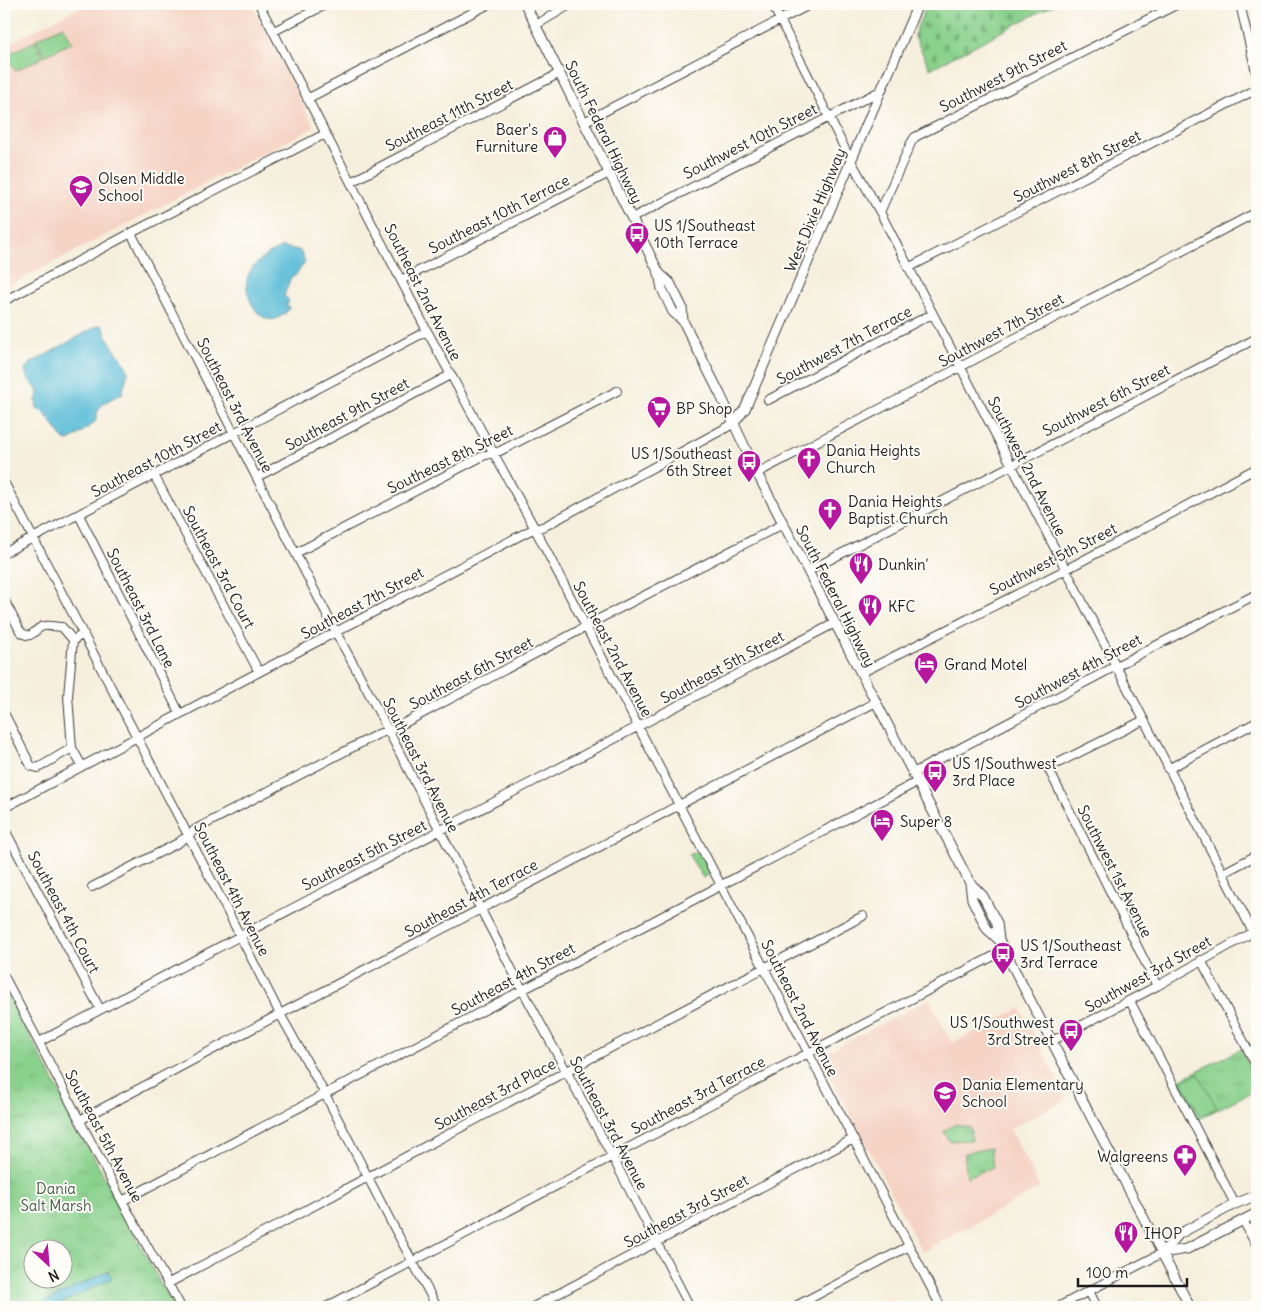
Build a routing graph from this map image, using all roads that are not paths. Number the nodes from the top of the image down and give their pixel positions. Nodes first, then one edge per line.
1 (259, 4) edge
2 (327, 4) edge
3 (490, 4) edge
4 (525, 4) edge
5 (570, 4) edge
6 (772, 4) edge
7 (811, 4) edge
8 (918, 4) edge
9 (1178, 4) edge
10 (1240, 4) edge
11 (780, 20) junction
12 (536, 25) junction
13 (274, 31) junction
14 (560, 73) junction
15 (1257, 76) edge
16 (1257, 89) edge
17 (882, 90) junction
18 (307, 99) junction
19 (829, 116) junction
20 (584, 122) junction
21 (325, 134) junction
22 (851, 161) junction
23 (609, 173) junction
24 (351, 182) junction
25 (880, 212) junction
26 (1257, 212) edge
27 (632, 218) junction
28 (131, 233) junction
29 (908, 268) junction
30 (401, 280) junction
31 (4, 301) edge
32 (933, 315) junction
33 (427, 331) junction
34 (1257, 338) edge
35 (960, 367) junction
36 (450, 374) junction
37 (617, 390) dead end
38 (769, 400) dead end
39 (734, 424) junction
40 (234, 433) junction
41 (493, 453) junction
42 (1011, 465) junction
43 (1257, 468) edge
44 (757, 473) junction
45 (154, 475) junction
46 (257, 477) junction
47 (4, 482) edge
48 (79, 515) junction
49 (783, 524) junction
50 (535, 529) junction
51 (33, 538) junction
52 (4, 553) edge
53 (296, 553) junction
54 (1065, 570) junction
55 (808, 571) junction
56 (1257, 594) edge
57 (4, 599) edge
58 (7, 613) edge
59 (835, 623) junction
60 (586, 626) junction
61 (336, 632) junction
62 (84, 634) junction
63 (72, 640) junction
64 (1116, 666) junction
65 (259, 672) junction
66 (860, 673) junction
67 (876, 702) junction
68 (4, 713) edge
69 (180, 714) junction
70 (1144, 720) junction
71 (1257, 722) edge
72 (639, 726) junction
73 (388, 730) junction
74 (137, 737) junction
75 (72, 748) junction
76 (82, 766) junction
77 (1168, 768) junction
78 (913, 773) junction
79 (917, 782) junction
80 (680, 805) junction
81 (4, 808) edge
82 (4, 828) edge
83 (440, 831) junction
84 (188, 835) junction
85 (1257, 855) edge
86 (1223, 873) junction
87 (721, 885) junction
88 (92, 887) dead end
89 (481, 909) junction
90 (863, 916) dead end
91 (1255, 931) edge
92 (240, 934) junction
93 (1257, 940) edge
94 (1005, 950) junction
95 (1201, 960) junction
96 (765, 969) junction
97 (4, 976) edge
98 (1157, 986) junction
99 (522, 989) junction
100 (1130, 1001) junction
101 (100, 1009) junction
102 (280, 1014) junction
103 (1052, 1041) junction
104 (39, 1042) junction
105 (809, 1053) junction
106 (1257, 1067) edge
107 (566, 1071) junction
108 (324, 1094) junction
109 (80, 1120) junction
110 (853, 1139) junction
111 (612, 1156) junction
112 (368, 1178) junction
113 (1257, 1195) edge
114 (122, 1201) junction
115 (1235, 1204) junction
116 (1257, 1213) edge
117 (1243, 1220) junction
118 (656, 1242) junction
119 (909, 1246) junction
120 (1257, 1247) edge
121 (1162, 1252) junction
122 (412, 1262) junction
123 (167, 1284) junction
124 (1089, 1291) junction
125 (181, 1307) edge
126 (326, 1307) edge
127 (437, 1307) edge
128 (533, 1307) edge
129 (690, 1307) edge
130 (794, 1307) edge
131 (941, 1307) edge
132 (1058, 1307) edge
133 (1097, 1307) edge
134 (1190, 1307) edge

1 - 13 street, Southeast 2nd Avenue
2 - 13 street
3 - 18 street
4 - 12 main road, South Federal Highway
5 - 12 street
6 - 11 street, Southwest 2nd Avenue
7 - 11 street
8 - 17 main road, West Dixie Highway
9 - 25 street, Southwest 9th Street
10 - 15 street
11 - 19 street, Southwest 2nd Avenue
11 - 20 street
12 - 14 main road, South Federal Highway
13 - 18 street, Southeast 2nd Avenue
14 - 20 main road, South Federal Highway
14 - 24 street, Southeast 11th Street
16 - 29 street, Southwest 8th Street
17 - 19 street, Southwest 10th Street
17 - 22 main road, West Dixie Highway
18 - 21 street, Southeast 2nd Avenue
19 - 22 street, Southwest 2nd Avenue
19 - 27 street, Southwest 10th Street
20 - 23 main road, South Federal Highway
21 - 24 street, Southeast 2nd Avenue
21 - 28 street
22 - 25 street, Southwest 2nd Avenue
22 - 39 main road, West Dixie Highway
23 - 27 main road, South Federal Highway
23 - 30 street, Southeast 10th Terrace
24 - 30 street, Southeast 2nd Avenue
25 - 29 street, Southwest 2nd Avenue
26 - 35 street, Southwest 7th Street
27 - 39 main road, South Federal Highway
28 - 31 street
28 - 40 street, Southeast 3rd Avenue
29 - 32 street, Southwest 2nd Avenue
30 - 33 street, Southeast 2nd Avenue
32 - 35 street, Southwest 2nd Avenue
32 - 38 street, Southwest 7th Terrace
33 - 36 street, Southeast 2nd Avenue
33 - 40 street, Southeast 10th Street
34 - 42 street, Southwest 6th Street
35 - 42 street, Southwest 2nd Avenue
35 - 44 street, Southwest 7th Street
36 - 41 street, Southeast 2nd Avenue
36 - 46 street, Southeast 9th Street
37 - 41 street, Southeast 8th Street
39 - 44 main road, South Federal Highway
39 - 50 street, Southeast 7th Street
40 - 45 street, Southeast 10th Street
40 - 46 street, Southeast 3rd Avenue
41 - 50 street, Southeast 2nd Avenue
41 - 53 street, Southeast 8th Street
42 - 54 street, Southwest 2nd Avenue
42 - 55 street, Southwest 6th Street
43 - 54 street, Southwest 5th Street
44 - 49 main road, South Federal Highway
45 - 48 street, Southeast 10th Street
45 - 65 street, Southeast 3rd Court
46 - 53 street, Southeast 3rd Avenue
47 - 51 street, Southeast 4th Avenue
48 - 51 street, Southeast 10th Street
48 - 69 street, Southeast 3rd Lane
49 - 55 main road, South Federal Highway
49 - 60 street, Southeast 6th Street
50 - 60 street, Southeast 2nd Avenue
50 - 61 street, Southeast 7th Street
51 - 52 street, Southeast 10th Street
51 - 62 street, Southeast 4th Avenue
53 - 61 street, Southeast 3rd Avenue
54 - 64 street, Southwest 2nd Avenue
54 - 66 street, Southwest 5th Street
55 - 59 main road, South Federal Highway
56 - 64 street, Southwest 4th Street
57 - 58 street
58 - 63 street
59 - 66 main road, South Federal Highway
59 - 72 street, Southeast 5th Street
60 - 72 street, Southeast 2nd Avenue
60 - 73 street, Southeast 6th Street
61 - 65 street, Southeast 7th Street
61 - 73 street, Southeast 3rd Avenue
62 - 63 street
62 - 74 street, Southeast 4th Avenue
63 - 75 street
64 - 70 street, Southwest 2nd Avenue
64 - 78 street, Southwest 4th Street
65 - 69 street, Southeast 7th Street
66 - 67 main road, South Federal Highway
67 - 78 main road, South Federal Highway
67 - 80 street, Southeast 4th Terrace
68 - 75 street
69 - 74 street, Southeast 7th Street
70 - 77 street, Southwest 2nd Avenue
70 - 98 street, Southwest 1st Avenue
71 - 77 street
72 - 80 street, Southeast 2nd Avenue
72 - 83 street, Southeast 5th Street
73 - 83 street, Southeast 3rd Avenue
73 - 84 street, Southeast 6th Street
74 - 76 street, Southeast 7th Street
74 - 84 street, Southeast 4th Avenue
75 - 76 street
76 - 81 street, Southeast 7th Street
77 - 86 street, Southwest 2nd Avenue
78 - 79 main road, South Federal Highway
79 - 87 street, Southeast 4th Street
79 - 94 main road, South Federal Highway
80 - 87 street, Southeast 2nd Avenue
80 - 89 street, Southeast 4th Terrace
82 - 101 street, Southeast 4th Court
83 - 89 street, Southeast 3rd Avenue
83 - 92 street, Southeast 5th Street
84 - 88 street, Southeast 6th Street
84 - 92 street, Southeast 4th Avenue
85 - 86 street
86 - 91 street, Southwest 2nd Avenue
87 - 96 street, Southeast 2nd Avenue
87 - 99 street, Southeast 4th Street
89 - 99 street, Southeast 3rd Avenue
89 - 102 street, Southeast 4th Terrace
90 - 96 street, Southeast 3rd Place
91 - 93 street, Southwest 2nd Avenue
91 - 95 street, Southwest 3rd Street
92 - 101 street, Southeast 5th Street
92 - 102 street, Southeast 4th Avenue
94 - 103 main road, South Federal Highway
94 - 105 street, Southeast 3rd Terrace
95 - 98 street, Southwest 3rd Street
95 - 106 street
96 - 105 street, Southeast 2nd Avenue
96 - 107 street, Southeast 3rd Place
97 - 104 street, Southeast 5th Avenue
98 - 100 street, Southwest 3rd Street
99 - 107 street, Southeast 3rd Avenue
99 - 108 street, Southeast 4th Street
100 - 103 street, Southwest 3rd Street
100 - 115 street
101 - 104 street, Southeast 5th Street
102 - 108 street, Southeast 4th Avenue
102 - 109 street, Southeast 4th Terrace
103 - 121 main road, South Federal Highway
104 - 109 street, Southeast 5th Avenue
105 - 110 street, Southeast 2nd Avenue
105 - 111 street, Southeast 3rd Terrace
107 - 111 street, Southeast 3rd Avenue
107 - 112 street, Southeast 3rd Place
108 - 112 street, Southeast 4th Avenue
108 - 114 street, Southeast 4th Street
109 - 114 street, Southeast 5th Avenue
110 - 118 street, Southeast 3rd Street
110 - 119 street, Southeast 2nd Avenue
111 - 118 street, Southeast 3rd Avenue
111 - 122 street, Southeast 3rd Terrace
112 - 122 street, Southeast 4th Avenue
112 - 123 street, Southeast 3rd Place
113 - 115 main road
114 - 123 street, Southeast 5th Avenue
115 - 121 main road
116 - 117 main road
117 - 120 street
117 - 121 main road
118 - 128 street, Southeast 3rd Street
118 - 129 street, Southeast 3rd Avenue
119 - 130 street
119 - 131 street, Southeast 2nd Avenue
121 - 124 street
121 - 134 main road, South Federal Highway
122 - 126 street, Southeast 3rd Terrace
122 - 127 street, Southeast 4th Avenue
123 - 125 street, Southeast 5th Avenue
124 - 132 street
124 - 133 street

